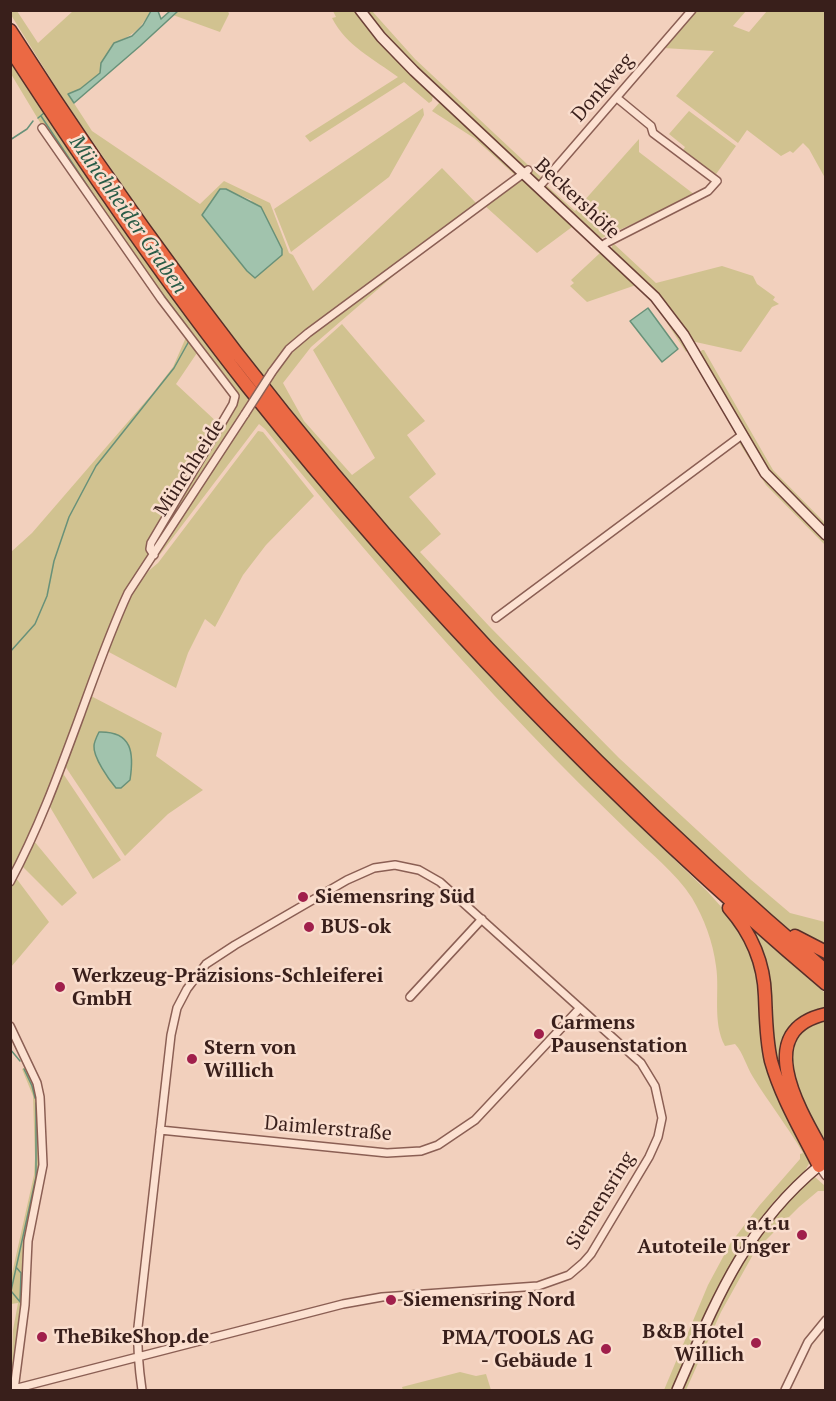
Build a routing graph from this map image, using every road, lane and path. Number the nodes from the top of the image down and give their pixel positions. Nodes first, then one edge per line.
1 (360, 10) edge
2 (692, 10) edge
3 (10, 30) edge
4 (10, 49) edge
5 (617, 98) junction
6 (49, 99) junction
7 (63, 120) junction
8 (42, 128) dead end
9 (526, 172) junction
10 (539, 188) junction
11 (602, 246) junction
12 (742, 435) junction
13 (825, 535) edge
14 (154, 555) junction
15 (496, 618) dead end
16 (705, 878) junction
17 (10, 882) edge
18 (736, 893) junction
19 (482, 919) junction
20 (825, 952) edge
21 (825, 971) edge
22 (825, 984) edge
23 (410, 997) dead end
24 (580, 1008) junction
25 (825, 1014) edge
26 (10, 1026) edge
27 (160, 1130) junction
28 (813, 1135) junction
29 (825, 1140) edge
30 (823, 1166) edge
31 (825, 1320) edge
32 (137, 1359) junction
33 (13, 1390) edge
34 (142, 1390) edge
35 (677, 1390) edge
36 (785, 1390) edge

1 - 9 street, Beckershöfe
2 - 5 street, Donkweg
3 - 6 highway
4 - 6 highway
5 - 10 street, Donkweg
5 - 11 street
6 - 7 highway
7 - 16 highway
7 - 18 highway
8 - 14 street
9 - 10 street, Beckershöfe
9 - 14 street, Münchheide, bridge
10 - 11 street, Beckershöfe
11 - 12 street, Beckershöfe
12 - 13 street, Beckershöfe
12 - 15 street
14 - 17 street, Münchheide
16 - 22 highway
16 - 30 highway
18 - 20 highway
18 - 21 highway
19 - 23 street
19 - 24 street, Siemensring
19 - 27 street, Siemensring
24 - 27 street, Daimlerstraße
24 - 32 street, Siemensring
25 - 28 highway
26 - 33 street
27 - 32 street, Siemensring
28 - 29 highway
28 - 30 highway
30 - 35 street
31 - 36 street
32 - 33 street, Siemensring
32 - 34 street, Siemensring

